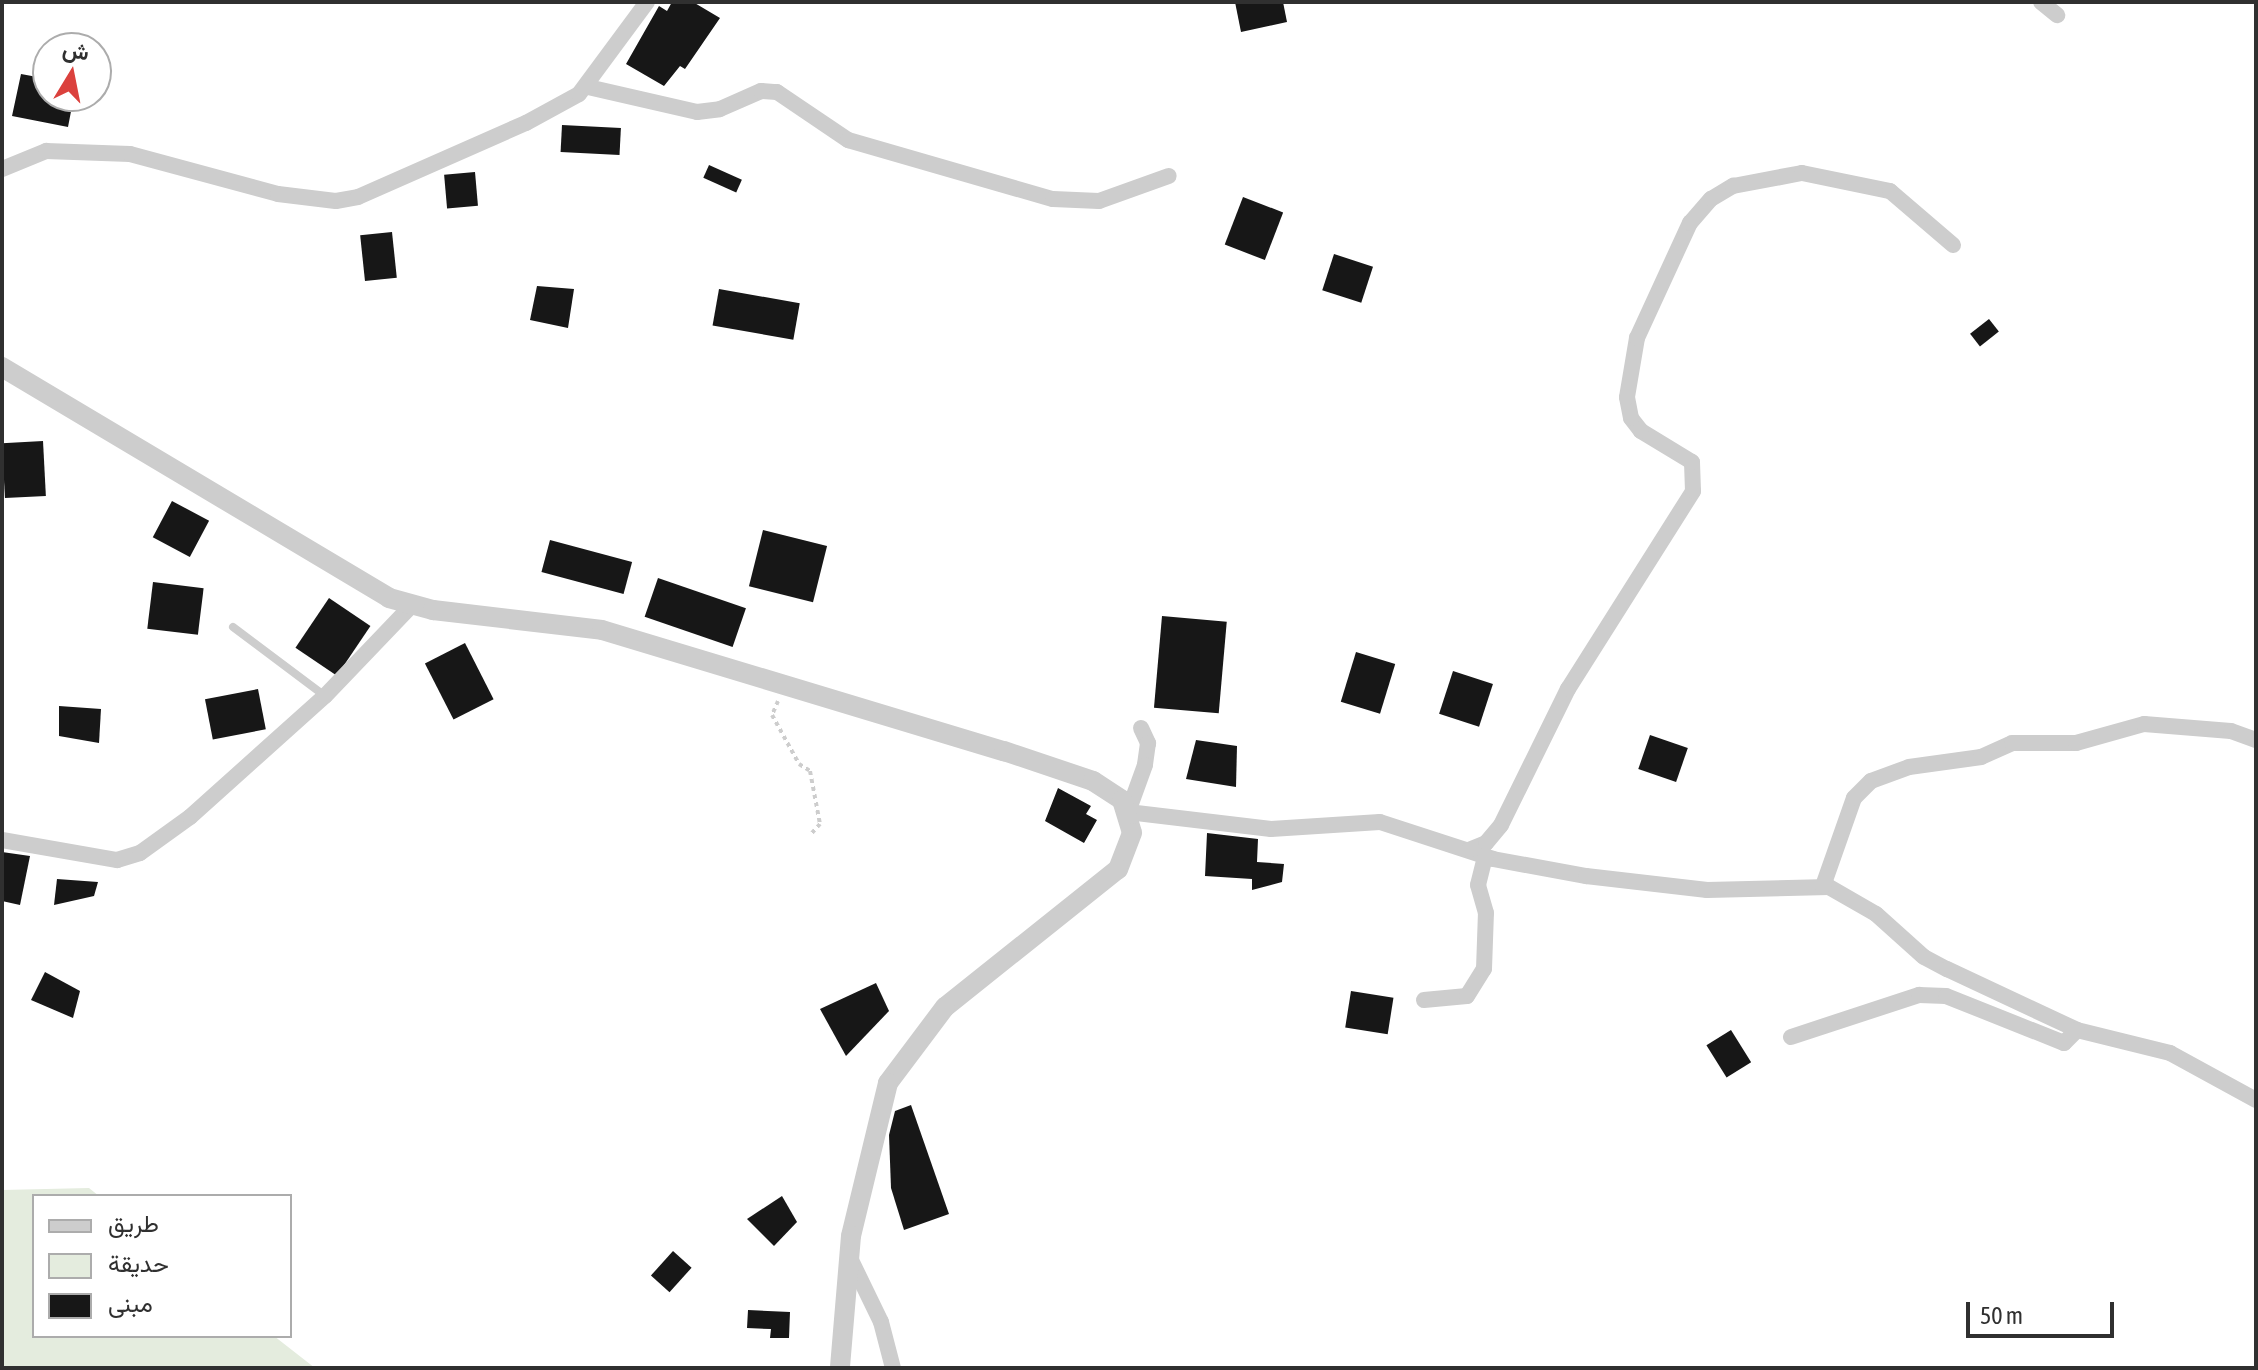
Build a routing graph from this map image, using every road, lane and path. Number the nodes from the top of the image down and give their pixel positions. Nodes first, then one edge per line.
1 (647, 2) edge
2 (2041, 2) edge
3 (2057, 15) dead end
4 (588, 87) junction
5 (2, 169) edge
6 (1169, 176) dead end
7 (1953, 245) dead end
8 (2, 367) edge
9 (412, 605) junction
10 (233, 627) dead end
11 (784, 683) junction
12 (325, 696) junction
13 (1141, 728) dead end
14 (2256, 740) edge
15 (1128, 812) junction
16 (812, 833) dead end
17 (2, 840) edge
18 (1477, 853) junction
19 (1823, 886) junction
20 (1424, 1000) dead end
21 (2077, 1030) junction
22 (1791, 1037) dead end
23 (2256, 1100) edge
24 (849, 1256) junction
25 (840, 1368) edge
26 (893, 1368) edge

1 - 4 street
2 - 3 street
4 - 5 street
4 - 6 street
7 - 18 street
8 - 9 street
9 - 11 street
9 - 12 street
10 - 12 lane
11 - 15 street
11 - 16 path
12 - 17 street
13 - 15 street
14 - 19 street
15 - 18 street
15 - 24 street
18 - 19 street
18 - 20 street
19 - 21 street
21 - 22 street
21 - 23 street
24 - 25 street
24 - 26 street

